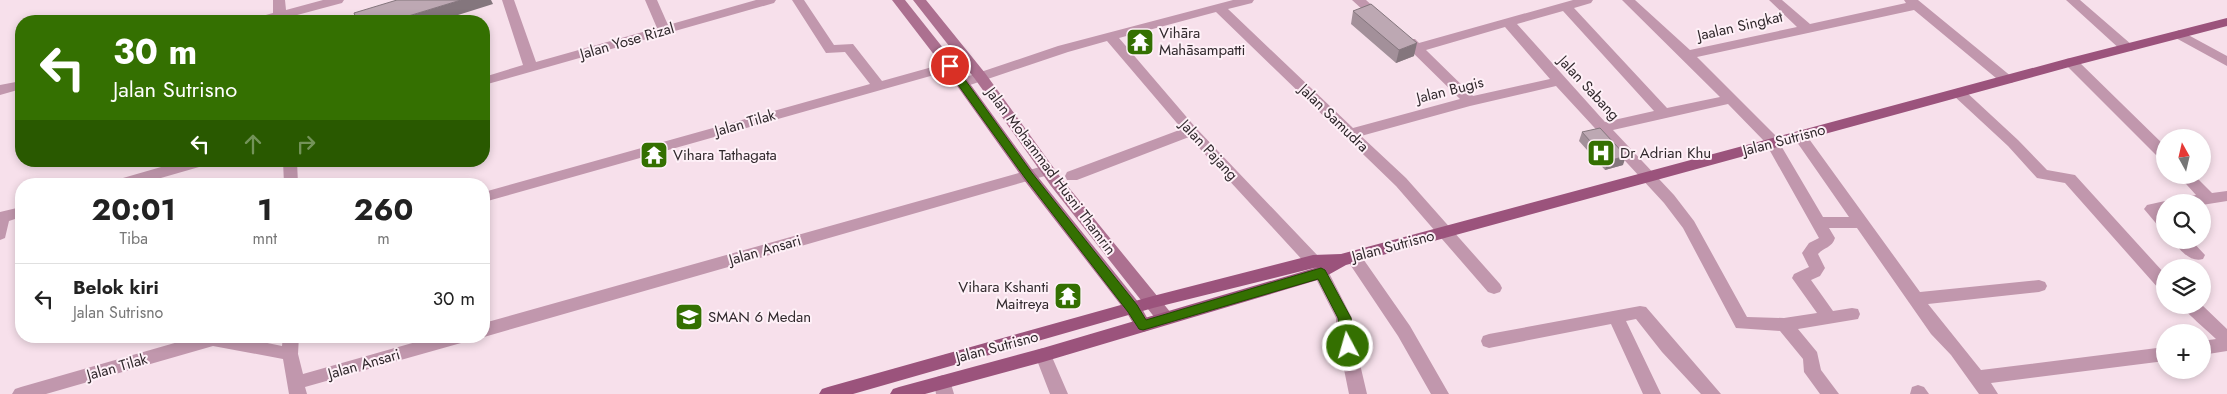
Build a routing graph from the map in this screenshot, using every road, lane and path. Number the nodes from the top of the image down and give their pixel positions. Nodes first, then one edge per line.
1 (279, 0) edge
2 (338, 0) edge
3 (508, 0) edge
4 (651, 0) edge
5 (770, 0) edge
6 (798, 0) edge
7 (898, 0) edge
8 (1248, 0) edge
9 (1358, 0) edge
10 (1587, 0) edge
11 (1628, 0) edge
12 (1775, 0) edge
13 (2072, 0) edge
14 (923, 1) edge
15 (1913, 3) edge
16 (1565, 6) junction
17 (1218, 7) junction
18 (280, 15) edge
19 (292, 15) edge
20 (1507, 21) junction
21 (2227, 22) edge
22 (1387, 24) edge
23 (1806, 28) junction
24 (664, 30) junction
25 (2179, 34) junction
26 (1110, 36) junction
27 (1402, 36) edge
28 (1416, 48) junction
29 (2127, 48) junction
30 (1687, 55) junction
31 (968, 61) junction
32 (2071, 62) junction
33 (2227, 62) edge
34 (950, 66) junction
35 (532, 68) junction
36 (980, 76) junction
37 (490, 79) edge
38 (2008, 80) junction
39 (1560, 81) junction
40 (962, 83) junction
41 (878, 85) junction
42 (15, 86) edge
43 (0, 90) edge
44 (1959, 93) junction
45 (1730, 99) junction
46 (1470, 101) junction
47 (1665, 114) junction
48 (1604, 127) junction
49 (1191, 130) junction
50 (1350, 134) junction
51 (1800, 136) junction
52 (1773, 142) junction
53 (2156, 147) edge
54 (180, 167) edge
55 (1047, 170) junction
56 (1028, 176) junction
57 (1072, 176) dead end
58 (1648, 176) junction
59 (142, 178) edge
60 (2193, 184) edge
61 (2204, 194) edge
62 (490, 195) edge
63 (2227, 196) edge
64 (2211, 198) edge
65 (15, 214) edge
66 (1, 218) edge
67 (1861, 222) junction
68 (1819, 223) junction
69 (1446, 232) junction
70 (0, 234) edge
71 (2190, 249) edge
72 (2196, 255) dead end
73 (1347, 258) junction
74 (1317, 267) junction
75 (2156, 275) edge
76 (2039, 286) dead end
77 (1494, 288) dead end
78 (1916, 299) junction
79 (1153, 302) junction
80 (1133, 308) junction
81 (1852, 314) dead end
82 (2202, 314) edge
83 (1616, 317) junction
84 (1829, 317) junction
85 (1165, 318) junction
86 (1784, 325) junction
87 (1143, 326) junction
88 (490, 328) edge
89 (2227, 339) edge
90 (1489, 342) dead end
91 (197, 343) edge
92 (238, 343) edge
93 (291, 343) edge
94 (439, 343) edge
95 (2227, 344) edge
96 (2211, 347) edge
97 (290, 354) junction
98 (1043, 355) junction
99 (2156, 356) edge
100 (1977, 378) junction
101 (297, 388) edge
102 (944, 388) edge
103 (21, 394) edge
104 (828, 394) edge
105 (899, 394) edge
106 (1059, 394) edge
107 (1358, 394) edge
108 (1440, 394) edge
109 (1652, 394) edge
110 (1712, 394) edge
111 (1830, 394) edge
112 (1989, 394) edge

1 - 18 street
2 - 19 street
3 - 35 street
4 - 24 street
5 - 24 street, Jalan Yose Rizal
6 - 41 street
7 - 34 main road, Jalan Mohammad Husni Thamrin
8 - 17 street
9 - 22 street
10 - 16 street
11 - 30 street
12 - 23 street
13 - 29 street
14 - 31 main road, Jalan Mohammad Husni Thamrin
15 - 23 street, Jaalan Singkat
15 - 38 street
16 - 20 street
16 - 47 street
17 - 26 street
17 - 50 street, Jalan Samudra
20 - 28 street
20 - 39 street, Jalan Sabang
21 - 25 main road, Jalan Sutrisno
23 - 30 street, Jaalan Singkat
24 - 35 street, Jalan Yose Rizal
25 - 29 main road, Jalan Sutrisno
25 - 33 street
26 - 36 street
26 - 49 street, Jalan Pajang
27 - 28 street
28 - 46 street
29 - 32 main road, Jalan Sutrisno
30 - 45 street
31 - 34 street, Jalan Tilak
31 - 36 main road, Jalan Mohammad Husni Thamrin
32 - 38 main road, Jalan Sutrisno
32 - 53 street
34 - 40 main road, Jalan Mohammad Husni Thamrin
34 - 41 street, Jalan Tilak
35 - 37 street, Jalan Yose Rizal
36 - 40 street
36 - 55 main road, Jalan Mohammad Husni Thamrin
38 - 44 main road, Jalan Sutrisno
39 - 46 street, Jalan Bugis
39 - 48 street, Jalan Sabang
40 - 56 main road, Jalan Mohammad Husni Thamrin
41 - 62 street, Jalan Tilak
42 - 43 street
44 - 51 main road, Jalan Sutrisno
44 - 75 street
45 - 47 street
45 - 52 street
46 - 50 street, Jalan Bugis
47 - 48 street
48 - 58 street, Jalan Sabang
49 - 57 street
49 - 74 street, Jalan Pajang
50 - 69 street, Jalan Samudra
51 - 52 main road, Jalan Sutrisno
51 - 67 street
52 - 58 main road, Jalan Sutrisno
52 - 68 street
54 - 59 street
55 - 56 street, Jalan Ansari
55 - 79 main road, Jalan Mohammad Husni Thamrin
56 - 80 main road, Jalan Mohammad Husni Thamrin
56 - 88 street, Jalan Ansari
58 - 69 main road, Jalan Sutrisno
58 - 86 street, Jalan Sabang
60 - 61 street
63 - 64 street
65 - 66 street
66 - 70 street
67 - 68 street
67 - 78 street
68 - 84 street
69 - 73 main road, Jalan Sutrisno
69 - 77 street, Jalan Samudra
71 - 72 street
73 - 74 main road, Jalan Sutrisno
73 - 108 street
74 - 79 main road, Jalan Sutrisno
74 - 85 main road, Jalan Sutrisno
74 - 107 street, Jalan Pajang
76 - 78 street
78 - 100 street
79 - 80 main road, Jalan Sutrisno
79 - 85 main road, Jalan Mohammad Husni Thamrin
80 - 87 main road, Jalan Mohammad Husni Thamrin
80 - 104 main road, Jalan Sutrisno
81 - 84 street
82 - 89 street
83 - 90 street
83 - 109 street
83 - 110 street
84 - 86 street
85 - 87 main road, Jalan Sutrisno
86 - 111 street
87 - 98 main road, Jalan Sutrisno
91 - 103 street, Jalan Tilak
92 - 97 street, Jalan Tilak
93 - 97 street
94 - 101 street, Jalan Ansari
95 - 96 street
97 - 101 street
98 - 102 main road, Jalan Sutrisno
98 - 106 street
99 - 100 street
100 - 112 street
102 - 105 main road, Jalan Sutrisno

